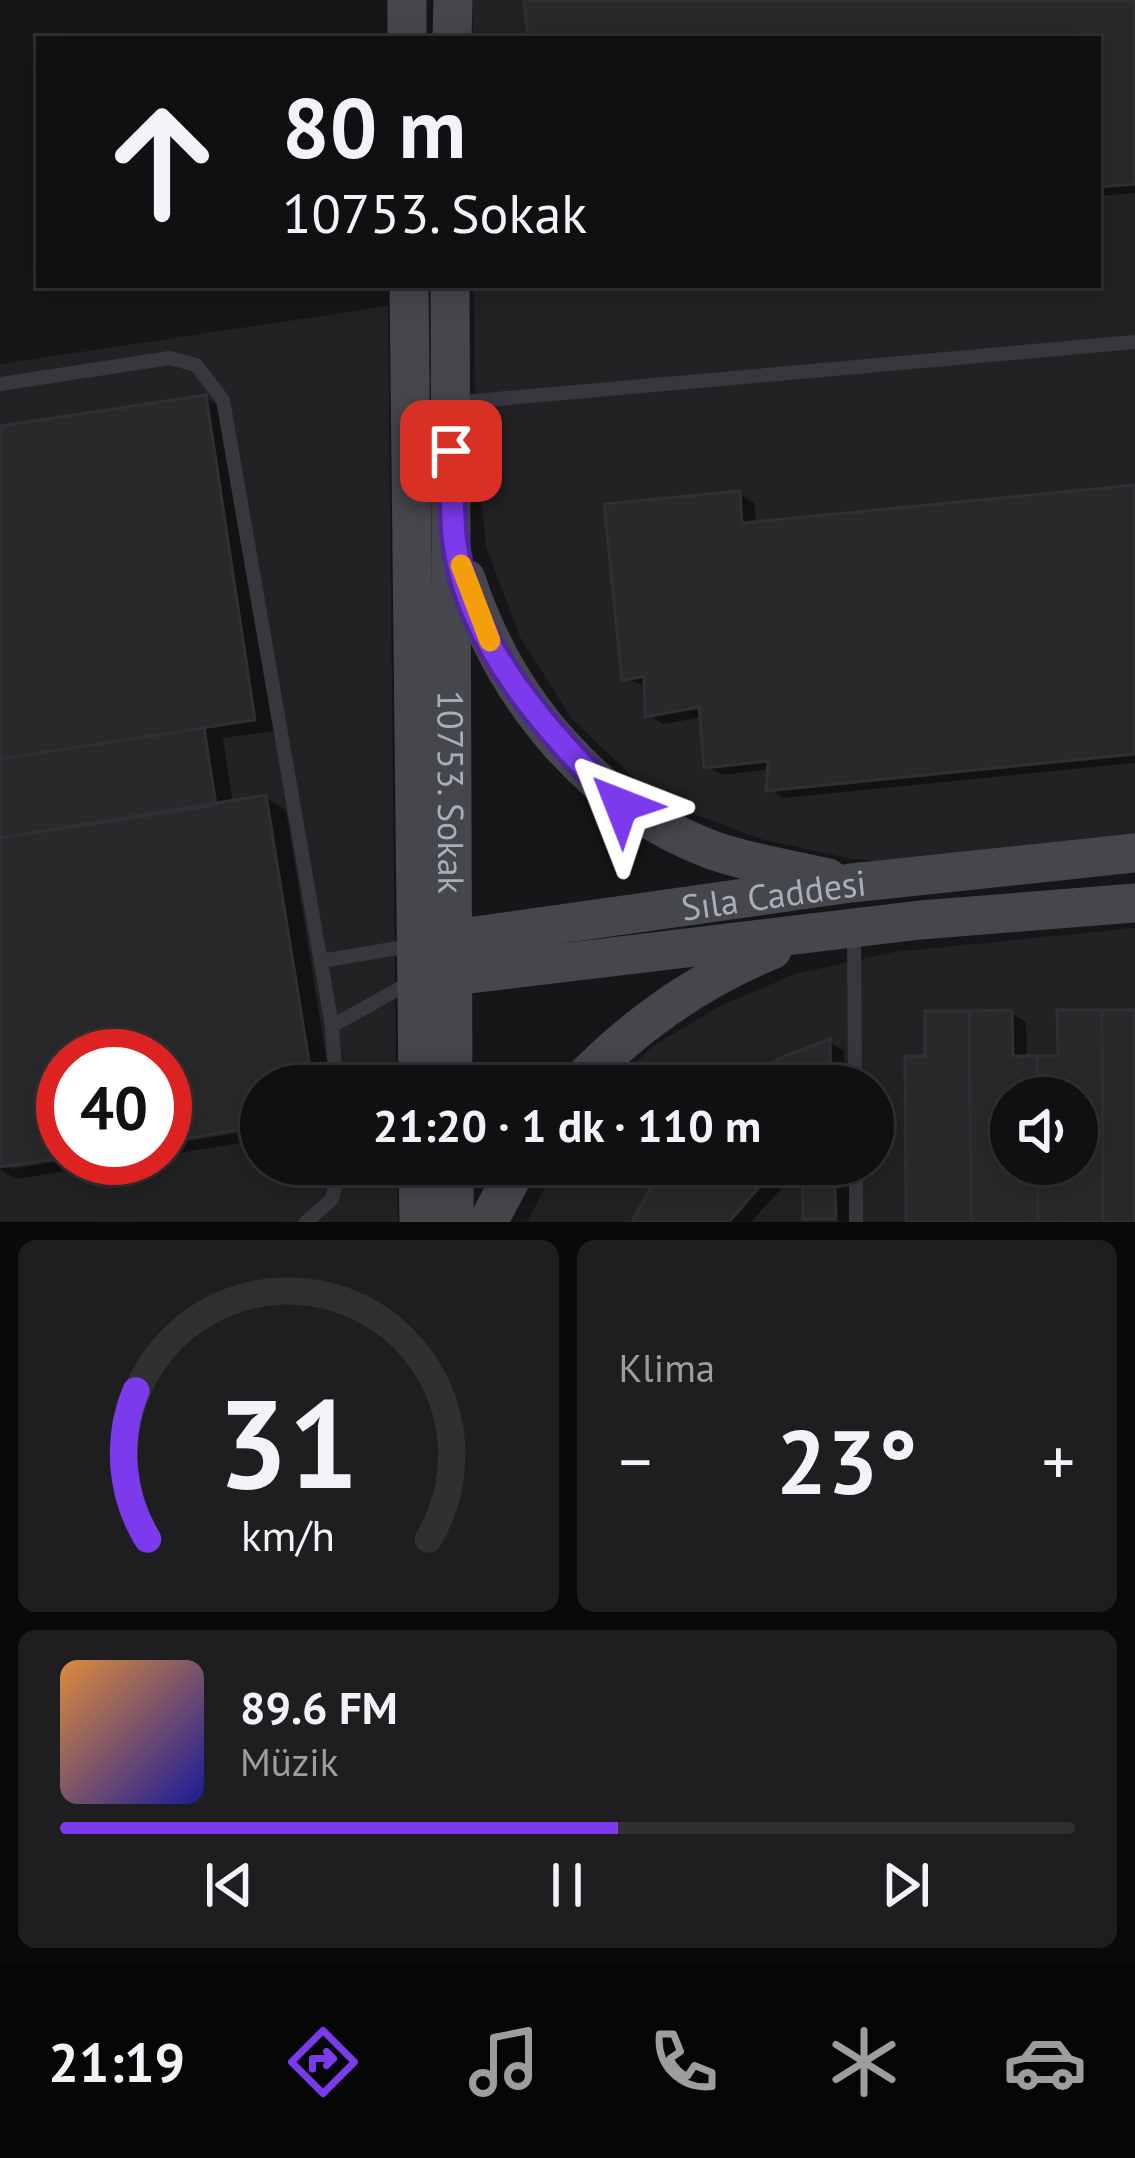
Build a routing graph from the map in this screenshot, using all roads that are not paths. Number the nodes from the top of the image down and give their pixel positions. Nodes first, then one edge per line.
1 (407, 0) edge
2 (453, 0) edge
3 (407, 36) edge
4 (452, 36) edge
5 (409, 288) edge
6 (450, 288) edge
7 (1135, 342) edge
8 (0, 385) edge
9 (449, 403) junction
10 (455, 547) junction
11 (1135, 853) edge
12 (851, 883) junction
13 (1135, 903) edge
14 (854, 928) junction
15 (813, 933) junction
16 (434, 960) junction
17 (321, 962) junction
18 (332, 1026) junction
19 (335, 1065) edge
20 (421, 1065) edge
21 (450, 1065) edge
22 (596, 1065) edge
23 (855, 1065) edge
24 (335, 1185) edge
25 (418, 1185) edge
26 (454, 1185) edge
27 (508, 1185) edge
28 (856, 1185) edge
29 (306, 1222) edge
30 (418, 1222) edge
31 (454, 1222) edge
32 (488, 1222) edge
33 (856, 1222) edge

1 - 3 street
2 - 4 street
5 - 16 street, 10753. Sokak
6 - 9 street, 10753. Sokak
7 - 9 lane
8 - 17 lane
9 - 10 street, 10753. Sokak
10 - 12 street
10 - 16 street, 10753. Sokak
11 - 12 street, Sıla Caddesi
12 - 16 street, Sıla Caddesi
13 - 14 street, Sıla Caddesi
14 - 15 street, Sıla Caddesi
14 - 23 lane
15 - 16 street, Sıla Caddesi
15 - 22 street
16 - 17 lane
16 - 18 lane
16 - 20 street, 10753. Sokak
16 - 21 street, 10753. Sokak
17 - 18 lane
18 - 19 lane
24 - 29 lane
25 - 30 street
26 - 31 street
27 - 32 street
28 - 33 lane

